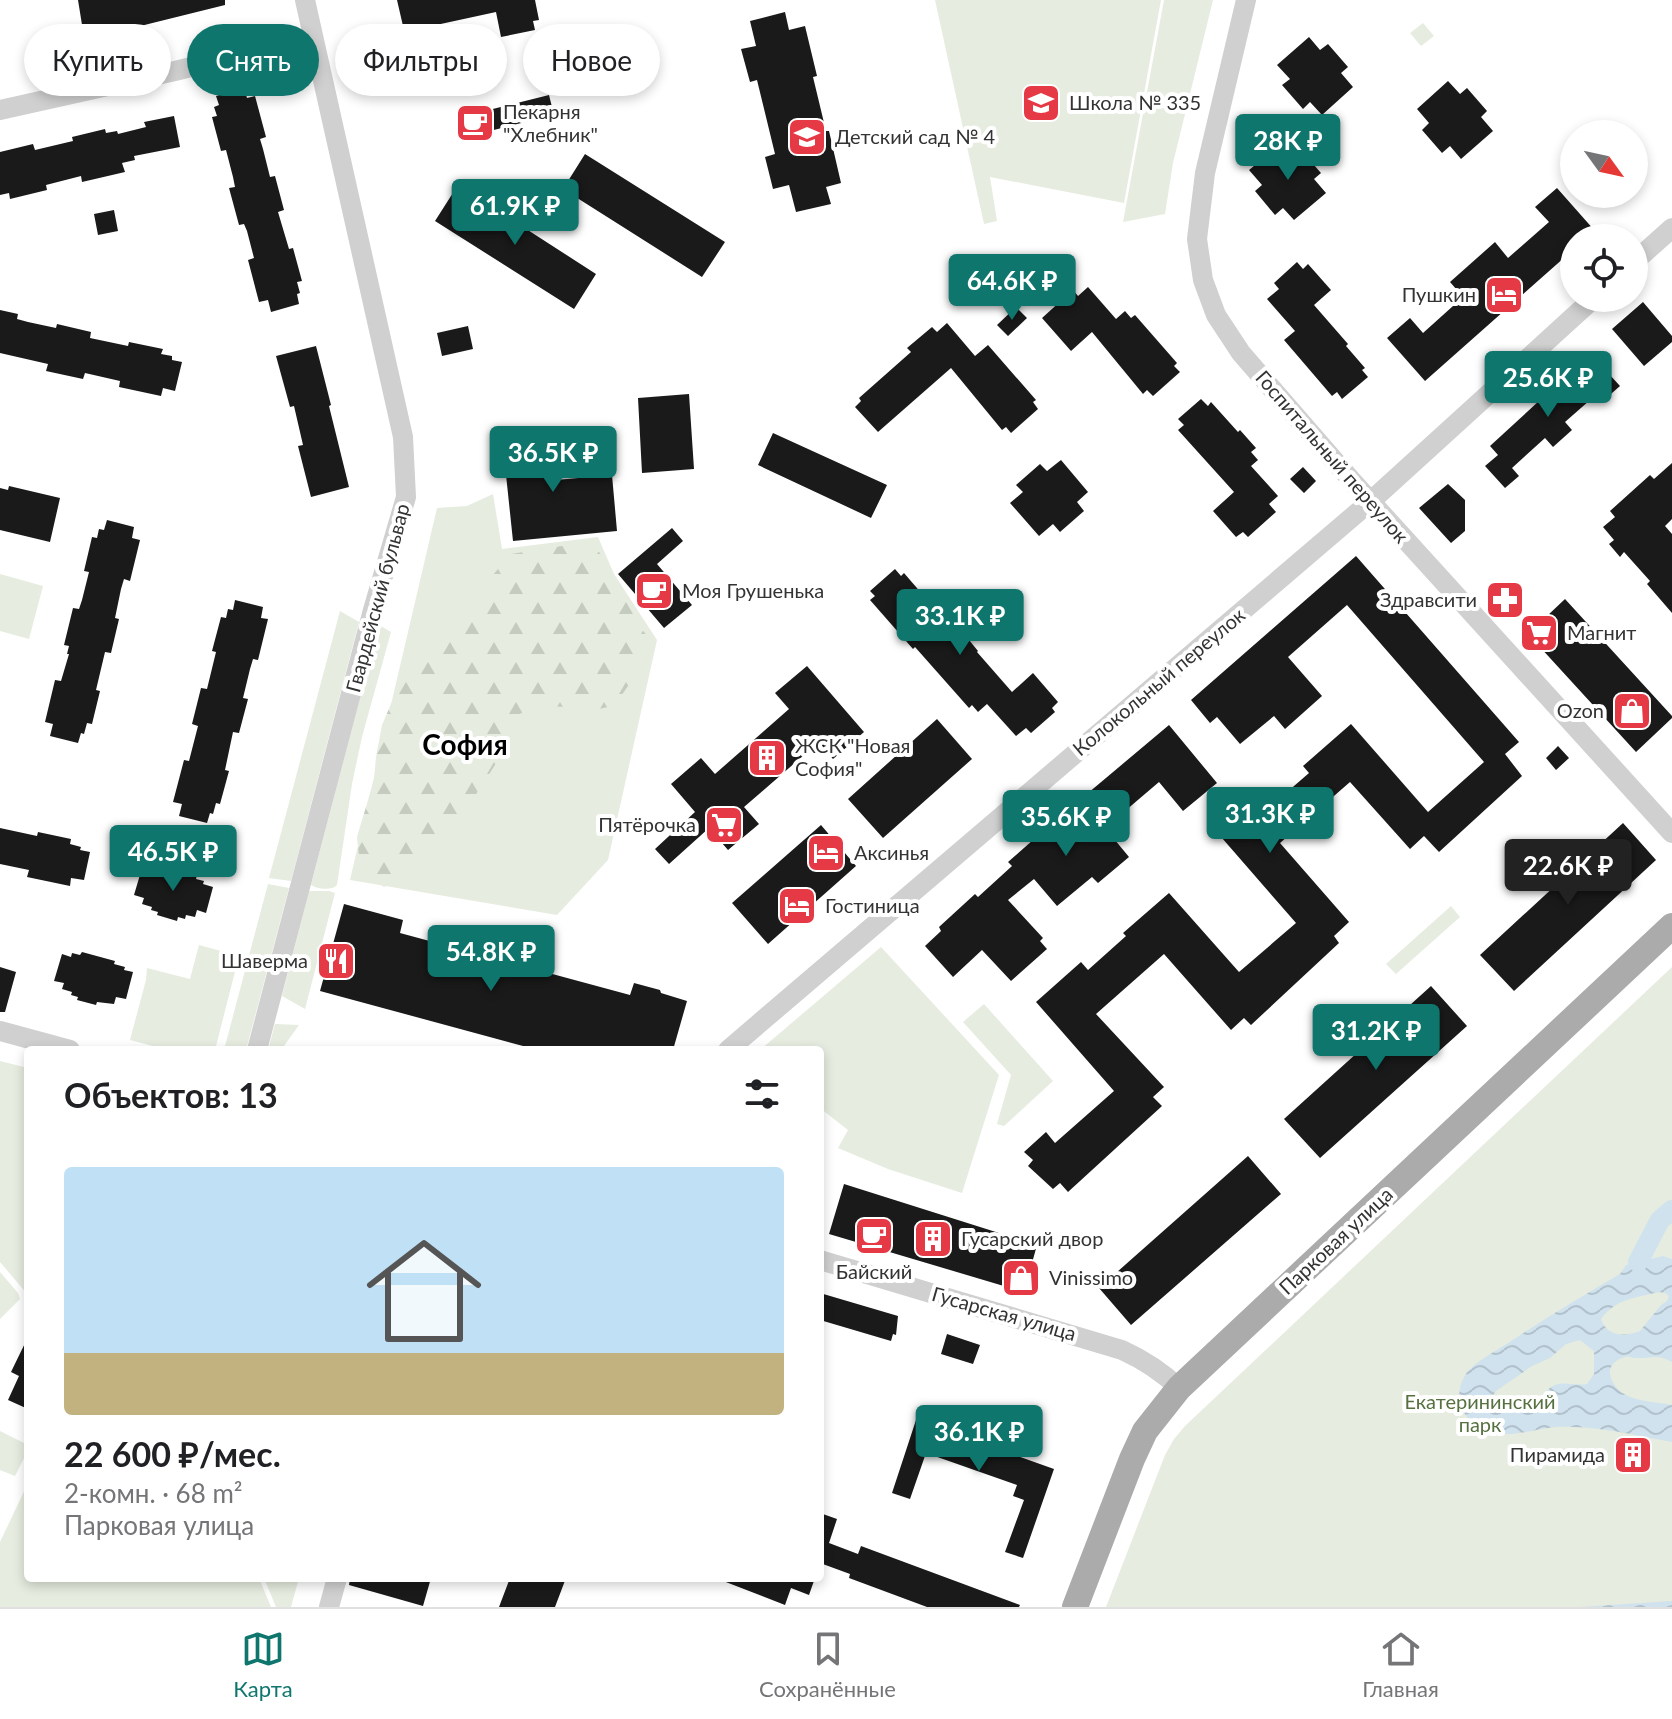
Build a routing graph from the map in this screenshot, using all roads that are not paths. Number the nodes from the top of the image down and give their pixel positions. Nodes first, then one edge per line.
1 (305, 0) edge
2 (1246, 0) edge
3 (310, 24) edge
4 (319, 64) edge
5 (187, 68) edge
6 (0, 110) edge
7 (1672, 228) edge
8 (1648, 249) edge
9 (1579, 312) edge
10 (1371, 501) junction
11 (1672, 833) edge
12 (1672, 926) edge
13 (0, 1031) edge
14 (55, 1046) edge
15 (258, 1046) edge
16 (733, 1046) edge
17 (824, 1261) edge
18 (1179, 1388) junction
19 (336, 1582) edge
20 (329, 1607) edge
21 (1075, 1607) edge

1 - 3 street, Гвардейский бульвар
2 - 10 street, Госпитальный переулок
4 - 15 street, Гвардейский бульвар
5 - 6 street
7 - 8 street
9 - 10 street, Колокольный переулок
10 - 11 street, Госпитальный переулок
10 - 16 street, Колокольный переулок
12 - 18 main road, Парковая улица
13 - 14 street
17 - 18 street, Гусарская улица
18 - 21 main road, Парковая улица
19 - 20 street

